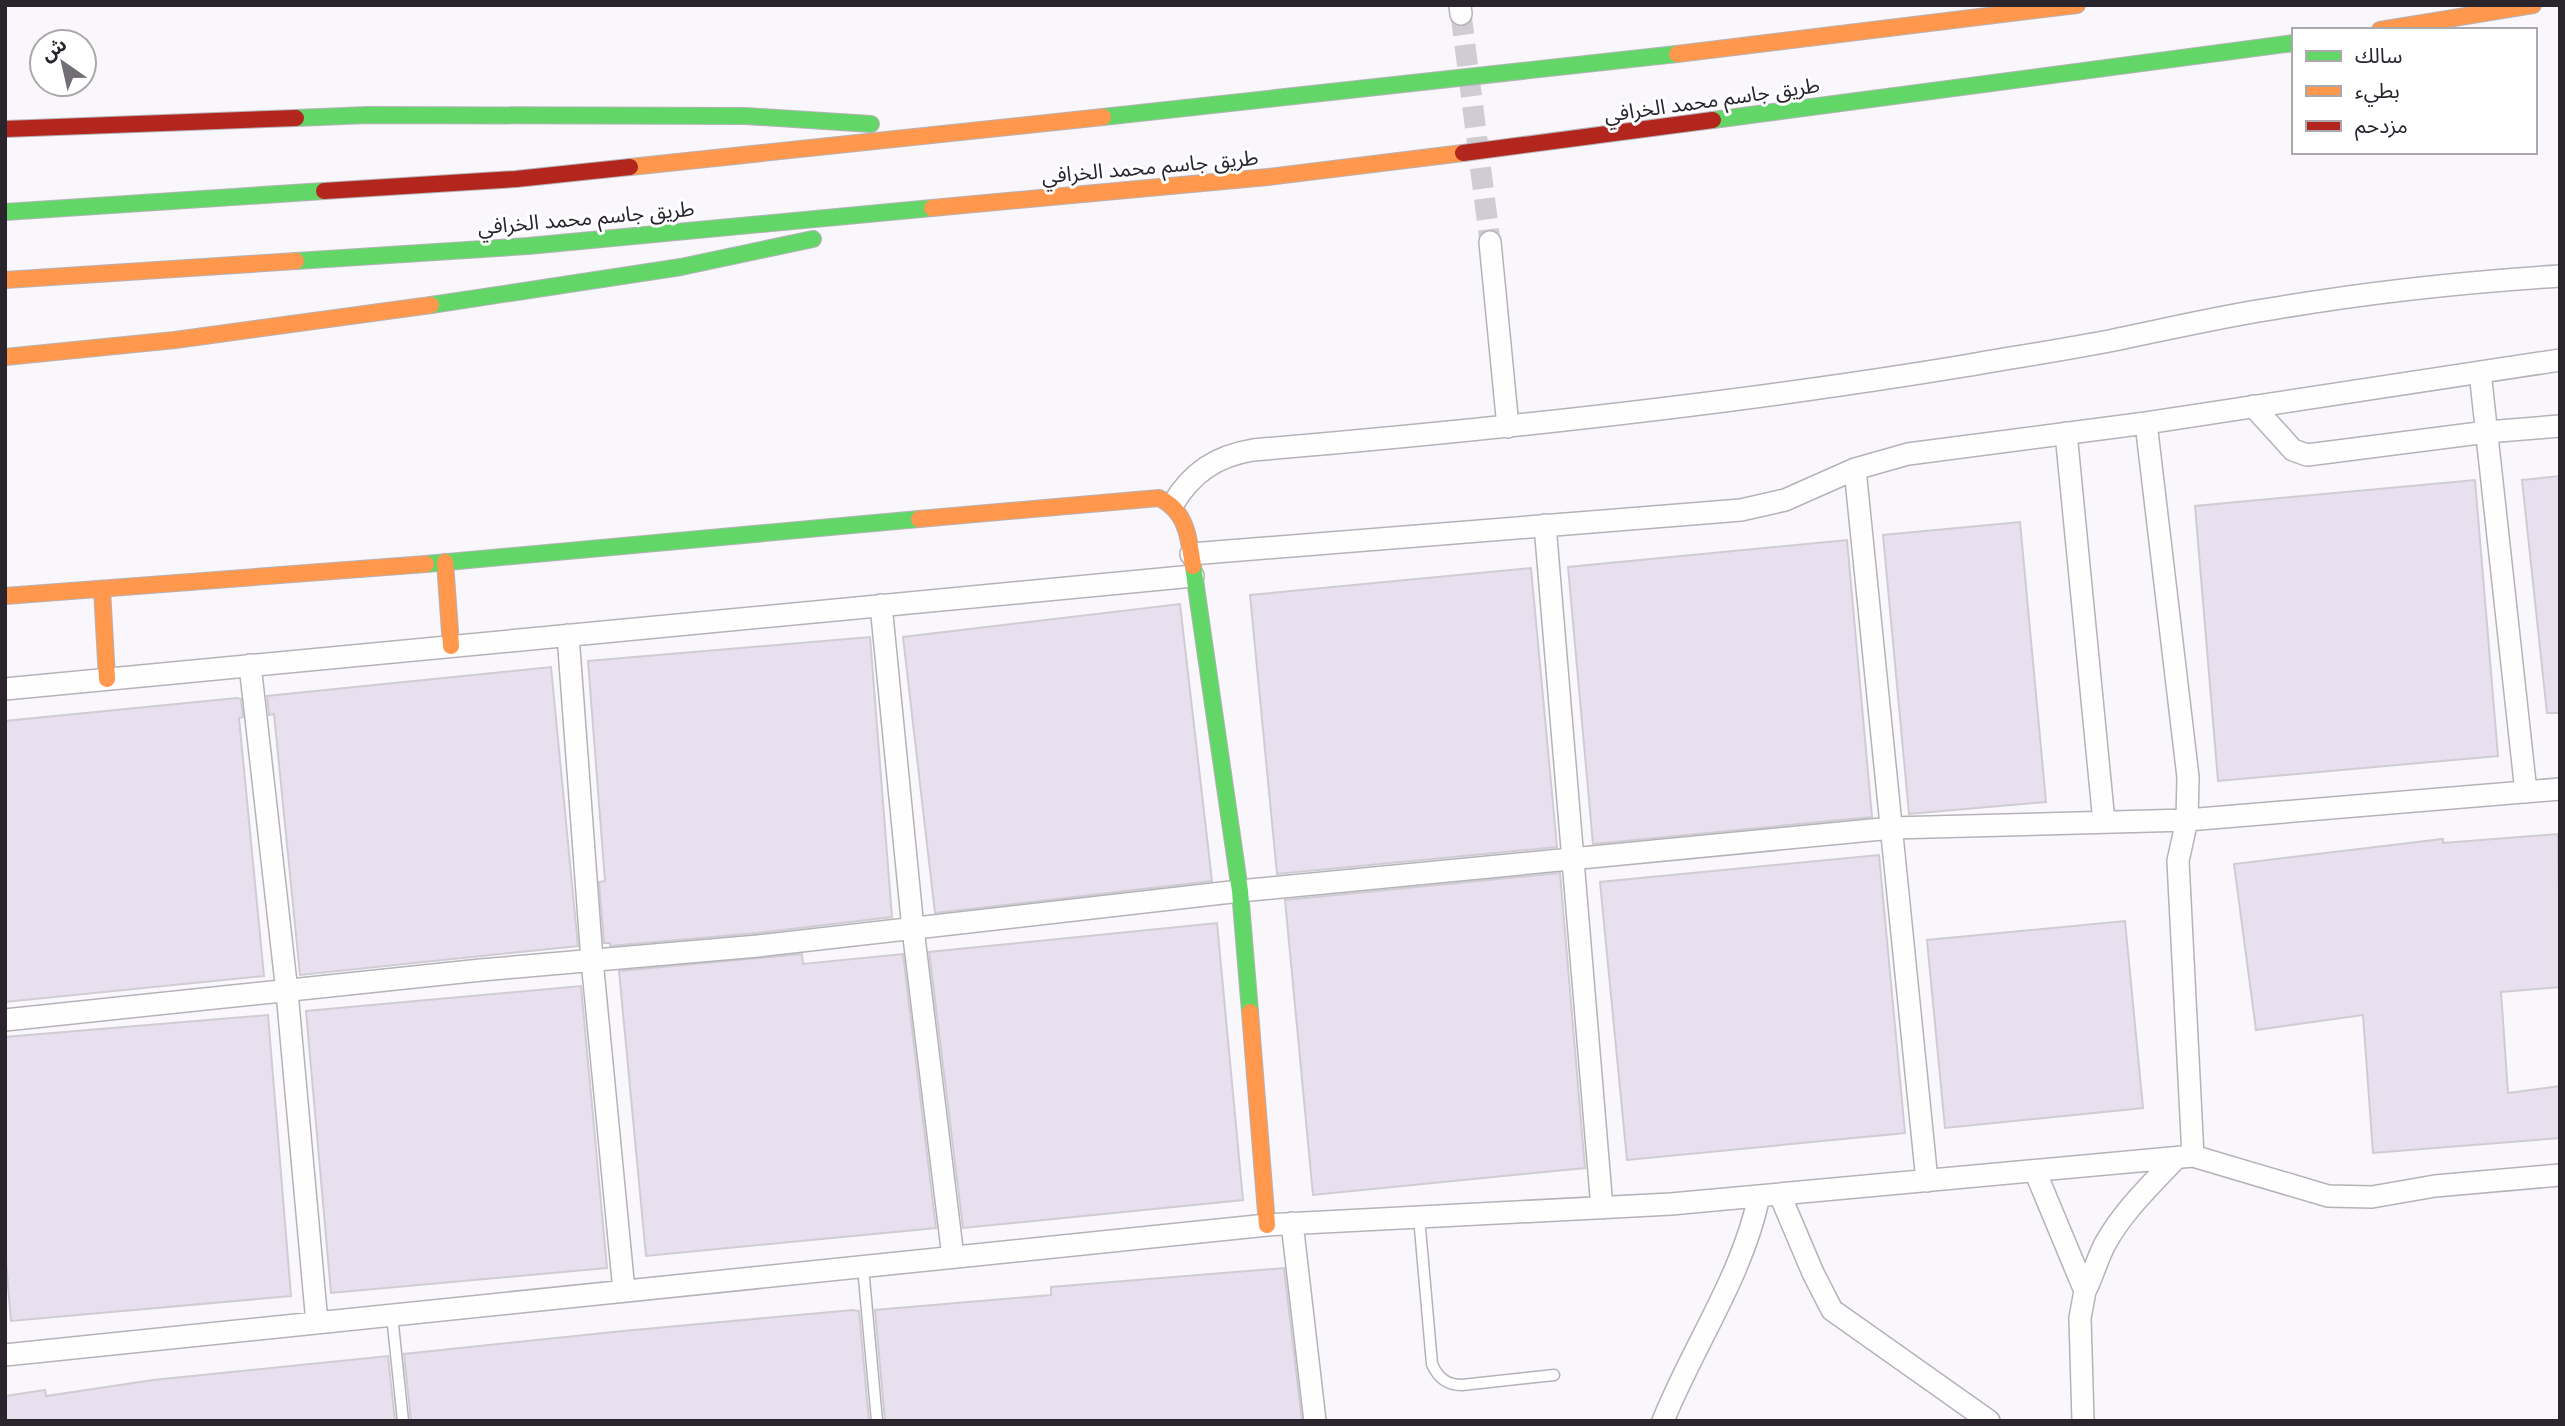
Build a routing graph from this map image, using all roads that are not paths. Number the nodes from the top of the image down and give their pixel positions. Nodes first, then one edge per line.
1 (2077, 5) edge
2 (2533, 5) edge
3 (2392, 28) edge
4 (2292, 43) edge
5 (5, 129) edge
6 (978, 130) junction
7 (916, 210) junction
8 (5, 212) edge
9 (1490, 242) tunnel mouth
10 (2560, 276) edge
11 (5, 280) edge
12 (5, 357) edge
13 (2560, 360) edge
14 (2480, 372) junction
15 (2253, 406) junction
16 (2146, 422) junction
17 (2560, 426) edge
18 (1508, 427) junction
19 (2487, 432) junction
20 (2066, 433) junction
21 (1855, 469) junction
22 (1173, 503) junction
23 (1545, 525) junction
24 (1191, 554) junction
25 (445, 562) junction
26 (1193, 576) junction
27 (102, 589) junction
28 (5, 596) edge
29 (881, 604) junction
30 (568, 635) junction
31 (451, 646) junction
32 (250, 665) junction
33 (107, 679) junction
34 (5, 689) edge
35 (2560, 789) edge
36 (2526, 792) junction
37 (2187, 820) junction
38 (2104, 822) junction
39 (1892, 828) junction
40 (1572, 859) junction
41 (1240, 891) junction
42 (913, 929) junction
43 (592, 960) junction
44 (287, 992) junction
45 (5, 1020) edge
46 (2185, 1157) junction
47 (2035, 1171) junction
48 (2560, 1175) edge
49 (1927, 1181) junction
50 (1770, 1196) junction
51 (1602, 1208) junction
52 (1419, 1217) junction
53 (1293, 1223) junction
54 (1268, 1225) junction
55 (953, 1257) junction
56 (863, 1267) junction
57 (2085, 1290) junction
58 (624, 1291) junction
59 (391, 1315) junction
60 (317, 1323) junction
61 (5, 1355) edge
62 (1554, 1375) dead end
63 (403, 1421) edge
64 (877, 1421) edge
65 (1315, 1421) edge
66 (1663, 1421) edge
67 (1989, 1421) edge
68 (2083, 1421) edge

1 - 6 main road
2 - 3 main road
4 - 7 main road, طريق جاسم محمد الخرافي
5 - 6 main road
6 - 8 main road
7 - 11 main road, طريق جاسم محمد الخرافي
7 - 12 main road
9 - 18 street
10 - 18 street
13 - 14 street
14 - 15 street
14 - 19 street
15 - 16 street
15 - 19 street
16 - 20 street
16 - 37 street
17 - 19 street
18 - 22 street
19 - 36 street
20 - 21 street
20 - 38 street
21 - 23 street
21 - 39 street
22 - 24 main road
22 - 25 main road
23 - 24 street
23 - 40 street
24 - 26 main road
25 - 27 main road
25 - 31 main road
26 - 29 street
26 - 41 main road
27 - 28 main road
27 - 33 main road
29 - 30 street
29 - 42 street
30 - 31 street
30 - 43 street
31 - 32 street
32 - 33 street
32 - 44 street
33 - 34 street
35 - 36 street
36 - 37 street
37 - 38 street
37 - 46 street
38 - 39 street
39 - 40 street
39 - 49 street
40 - 41 street
40 - 51 street
41 - 42 street
41 - 54 main road
42 - 43 street
42 - 55 street
43 - 44 street
43 - 58 street
44 - 45 street
44 - 60 street
46 - 47 street
46 - 48 street
46 - 57 street
47 - 49 street
47 - 57 street
49 - 50 street
50 - 51 street
50 - 66 street
50 - 67 street
51 - 52 street
52 - 53 street
52 - 62 lane
53 - 54 street
53 - 65 street
54 - 55 street
55 - 56 street
56 - 58 street
56 - 64 lane
57 - 68 street
58 - 59 street
59 - 60 street
59 - 63 lane
60 - 61 street

